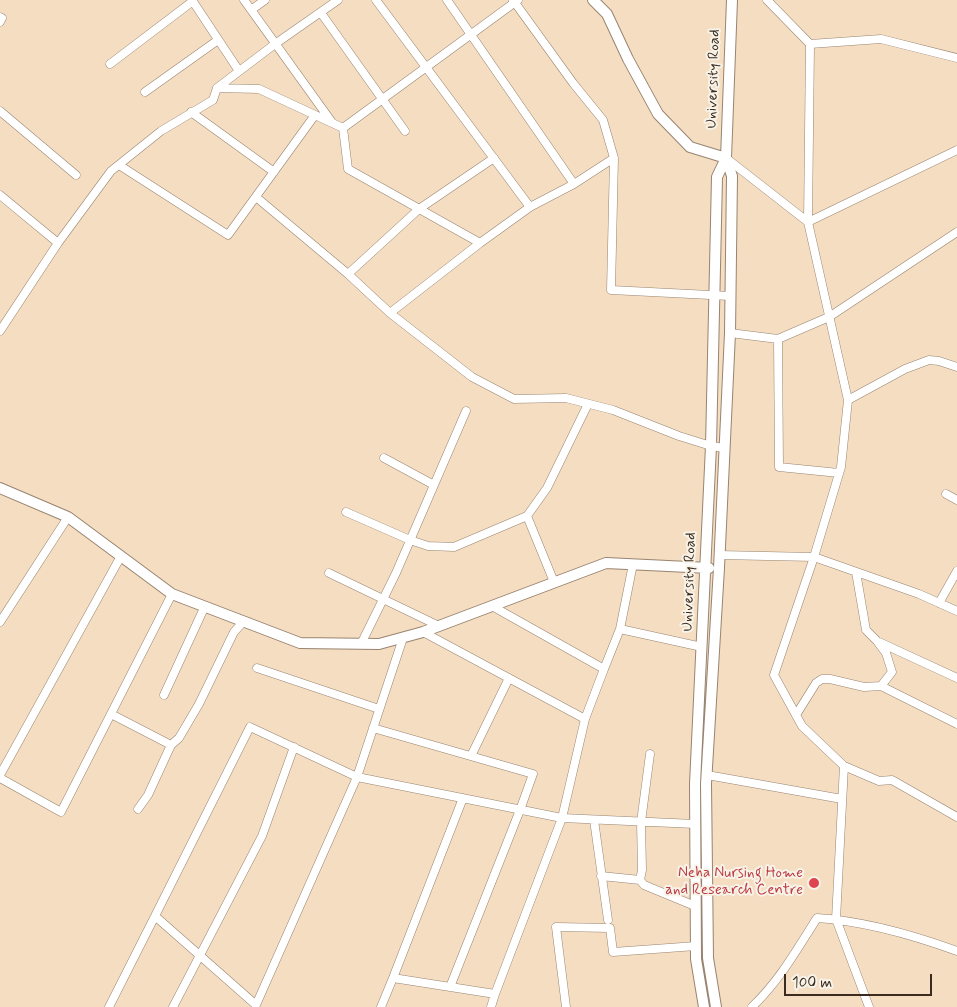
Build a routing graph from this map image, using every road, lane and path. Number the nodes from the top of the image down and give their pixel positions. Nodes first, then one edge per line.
1 (244, 0) edge
2 (265, 0) edge
3 (338, 0) edge
4 (376, 0) edge
5 (447, 0) edge
6 (593, 0) edge
7 (732, 0) edge
8 (768, 0) edge
9 (192, 1) edge
10 (515, 1) edge
11 (251, 10) junction
12 (321, 13) junction
13 (0, 17) edge
14 (0, 22) edge
15 (471, 34) junction
16 (218, 40) junction
17 (275, 44) junction
18 (810, 44) junction
19 (957, 58) edge
20 (110, 64) dead end
21 (426, 67) junction
22 (239, 72) junction
23 (217, 88) junction
24 (145, 92) dead end
25 (382, 100) junction
26 (0, 111) edge
27 (191, 112) junction
28 (315, 115) junction
29 (332, 122) junction
30 (343, 128) junction
31 (405, 131) dead end
32 (957, 150) edge
33 (494, 158) junction
34 (614, 158) junction
35 (726, 158) junction
36 (118, 165) junction
37 (274, 172) junction
38 (76, 175) dead end
39 (574, 184) junction
40 (0, 195) edge
41 (256, 197) junction
42 (530, 207) junction
43 (419, 209) junction
44 (808, 222) junction
45 (957, 232) edge
46 (58, 243) junction
47 (480, 243) junction
48 (348, 274) junction
49 (716, 295) junction
50 (730, 296) junction
51 (390, 313) junction
52 (829, 317) junction
53 (0, 331) edge
54 (730, 332) junction
55 (778, 339) junction
56 (957, 367) edge
57 (848, 400) junction
58 (588, 404) junction
59 (466, 411) dead end
60 (711, 446) junction
61 (724, 448) junction
62 (384, 458) dead end
63 (839, 473) junction
64 (434, 485) junction
65 (0, 488) edge
66 (946, 494) dead end
67 (957, 500) edge
68 (346, 512) dead end
69 (527, 516) junction
70 (68, 517) junction
71 (410, 540) junction
72 (720, 555) junction
73 (121, 556) junction
74 (814, 557) junction
75 (633, 564) junction
76 (704, 568) junction
77 (719, 568) junction
78 (856, 572) junction
79 (957, 572) edge
80 (329, 573) dead end
81 (554, 582) junction
82 (172, 594) junction
83 (384, 598) junction
84 (939, 603) junction
85 (205, 606) junction
86 (492, 606) junction
87 (957, 611) edge
88 (244, 621) junction
89 (0, 622) edge
90 (439, 626) junction
91 (620, 629) junction
92 (422, 632) junction
93 (404, 638) junction
94 (877, 641) junction
95 (360, 644) junction
96 (702, 647) junction
97 (257, 668) dead end
98 (604, 669) junction
99 (509, 678) junction
100 (957, 678) edge
101 (881, 686) junction
102 (164, 695) dead end
103 (379, 709) junction
104 (111, 714) junction
105 (796, 715) junction
106 (585, 718) junction
107 (957, 724) edge
108 (373, 728) junction
109 (171, 746) junction
110 (294, 748) junction
111 (650, 754) dead end
112 (471, 756) junction
113 (844, 766) junction
114 (707, 775) junction
115 (0, 776) edge
116 (356, 777) junction
117 (463, 798) junction
118 (842, 799) junction
119 (138, 809) dead end
120 (520, 810) junction
121 (957, 817) edge
122 (562, 818) junction
123 (594, 820) junction
124 (641, 822) junction
125 (695, 824) junction
126 (601, 876) junction
127 (640, 880) junction
128 (695, 906) junction
129 (156, 916) junction
130 (836, 919) junction
131 (608, 920) dead end
132 (696, 946) junction
133 (957, 951) edge
134 (200, 956) junction
135 (393, 978) junction
136 (450, 987) junction
137 (496, 994) junction
138 (257, 1006) edge
139 (109, 1007) edge
140 (172, 1007) edge
141 (381, 1007) edge
142 (491, 1007) edge
143 (566, 1007) edge
144 (704, 1007) edge
145 (716, 1007) edge
146 (752, 1007) edge
147 (869, 1007) edge

1 - 11 street
2 - 11 street
3 - 12 street
4 - 21 street
5 - 15 street
6 - 35 street
7 - 35 street, University Road
8 - 18 street
9 - 16 street
9 - 20 street
10 - 15 street
10 - 34 street
11 - 17 street
12 - 17 street
12 - 25 street
13 - 14 street
15 - 21 street
15 - 39 street
16 - 22 street
16 - 24 street
17 - 22 street
17 - 29 street
18 - 19 street
18 - 44 street
21 - 25 street
21 - 33 street
22 - 23 street
23 - 27 street
23 - 28 street
25 - 30 street
25 - 31 street
26 - 38 street
27 - 36 street
27 - 37 street
28 - 29 street
28 - 37 street
29 - 30 street
30 - 43 street
32 - 44 street
33 - 42 street
33 - 43 street
34 - 39 street
34 - 49 street
35 - 44 street
35 - 49 street, University Road
35 - 50 street, University Road
36 - 41 street
36 - 46 street
37 - 41 street
39 - 42 street
40 - 46 street
41 - 48 street
42 - 47 street
43 - 47 street
43 - 48 street
44 - 52 street
45 - 52 street
46 - 53 street
47 - 51 street
48 - 51 street
49 - 50 street
49 - 60 street, University Road
50 - 54 street, University Road
51 - 58 street
52 - 55 street
52 - 57 street
54 - 55 street
54 - 61 street, University Road
55 - 63 street
56 - 57 street
57 - 63 street
58 - 60 street
58 - 69 street
59 - 64 street
60 - 61 street
60 - 76 street, University Road
61 - 72 street, University Road
62 - 64 street
63 - 74 street
64 - 71 street
65 - 70 street
66 - 67 street
68 - 71 street
69 - 71 street
69 - 81 street
70 - 73 street
70 - 89 street
71 - 83 street
72 - 74 street
72 - 77 street, University Road
73 - 82 street
73 - 115 street
74 - 78 street
74 - 105 street
75 - 76 street
75 - 81 street
75 - 91 street
76 - 77 street
76 - 96 street, University Road
77 - 114 street, University Road
78 - 84 street
78 - 94 street
79 - 84 street
80 - 83 street
81 - 86 street
82 - 85 street
82 - 104 street
83 - 90 street
83 - 95 street
84 - 87 street
85 - 88 street
85 - 102 street
86 - 90 street
86 - 98 street
88 - 95 street
88 - 109 street
90 - 92 street
91 - 96 street
91 - 98 street
92 - 93 street
92 - 99 street
93 - 95 street
93 - 103 street
94 - 100 street
94 - 101 street
96 - 125 street, University Road
97 - 103 street
98 - 106 street
99 - 106 street
99 - 112 street
101 - 105 street
101 - 107 street
103 - 108 street
104 - 109 street
104 - 115 street
105 - 113 street
106 - 122 street
108 - 112 street
108 - 116 street
109 - 119 street
110 - 116 street
110 - 129 street
110 - 134 street
111 - 124 street
112 - 120 street
113 - 118 street
113 - 121 street
114 - 118 street
114 - 145 street, University Road
116 - 117 street
116 - 138 street
117 - 120 street
117 - 135 street
118 - 130 street
120 - 122 street
120 - 136 street
122 - 123 street
122 - 137 street
123 - 124 street
123 - 126 street
124 - 125 street
124 - 127 street
125 - 128 street, University Road
126 - 127 street
126 - 131 street
127 - 128 street
128 - 132 street, University Road
129 - 134 street
129 - 139 street
130 - 133 street
130 - 146 street
130 - 147 street
132 - 143 street
132 - 144 street, University Road
134 - 138 street
134 - 140 street
135 - 136 street
135 - 141 street
136 - 137 street
137 - 142 street

